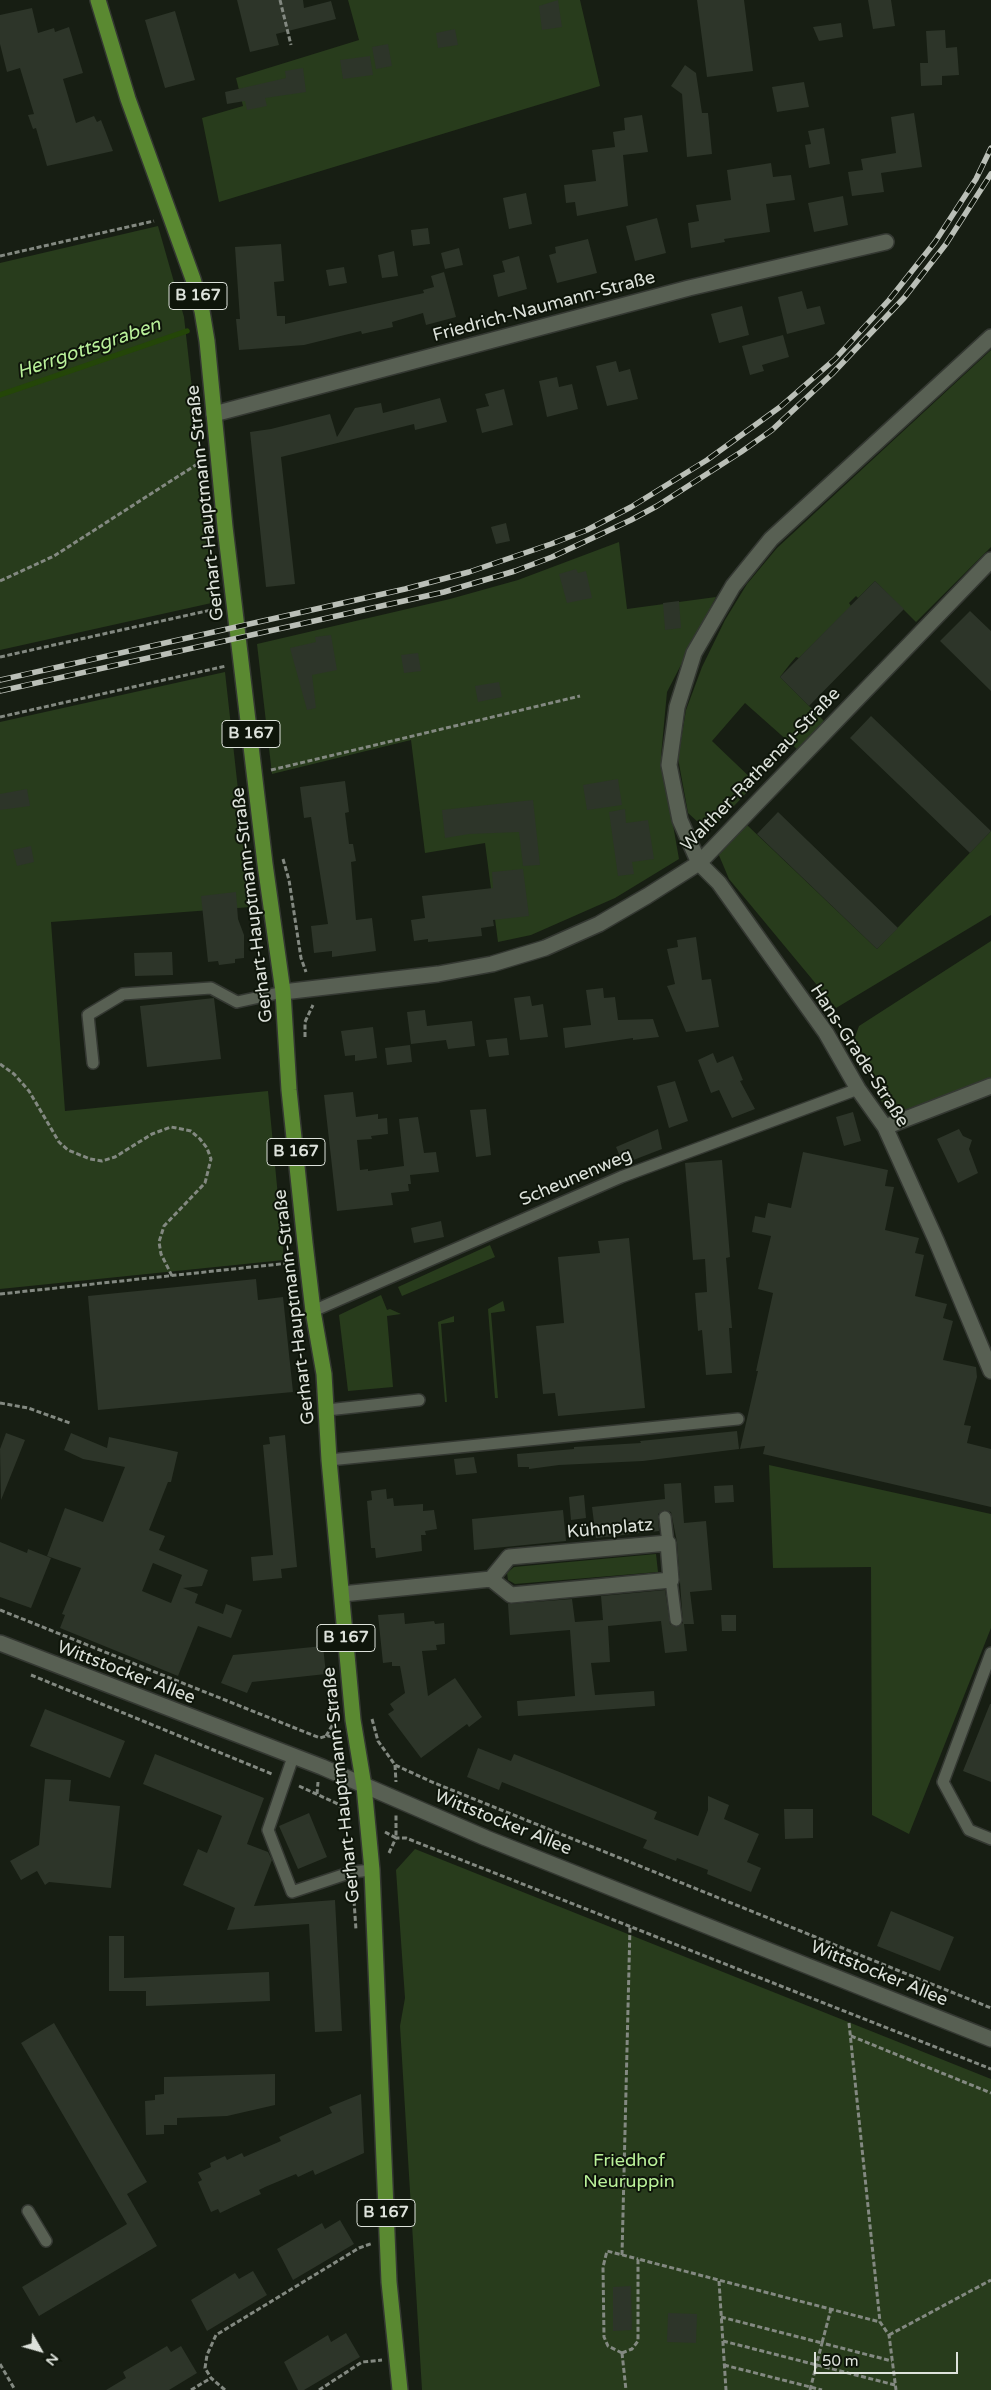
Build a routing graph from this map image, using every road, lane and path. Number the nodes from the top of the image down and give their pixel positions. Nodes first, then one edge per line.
1 (98, 0) edge
2 (280, 0) edge
3 (290, 45) dead end
4 (161, 219) dead end
5 (886, 242) dead end
6 (0, 256) edge
7 (991, 337) edge
8 (214, 414) junction
9 (218, 453) junction
10 (991, 560) edge
11 (0, 581) edge
12 (222, 608) dead end
13 (0, 657) edge
14 (229, 666) dead end
15 (580, 696) dead end
16 (0, 718) edge
17 (256, 773) junction
18 (699, 863) junction
19 (284, 992) junction
20 (94, 1063) dead end
21 (0, 1064) edge
22 (991, 1086) edge
23 (858, 1089) junction
24 (885, 1127) junction
25 (289, 1263) dead end
26 (172, 1276) junction
27 (0, 1294) edge
28 (313, 1311) junction
29 (991, 1371) edge
30 (419, 1400) dead end
31 (0, 1403) edge
32 (327, 1410) junction
33 (738, 1419) dead end
34 (70, 1423) dead end
35 (329, 1460) junction
36 (665, 1516) dead end
37 (668, 1543) junction
38 (492, 1579) junction
39 (672, 1580) junction
40 (342, 1594) junction
41 (0, 1610) edge
42 (676, 1620) dead end
43 (0, 1643) edge
44 (991, 1653) edge
45 (25, 1672) dead end
46 (326, 1736) dead end
47 (378, 1742) dead end
48 (293, 1757) junction
49 (284, 1779) junction
50 (364, 1786) junction
51 (317, 1794) dead end
52 (991, 1839) edge
53 (389, 1862) dead end
54 (372, 1870) junction
55 (630, 1926) junction
56 (991, 2008) edge
57 (991, 2039) edge
58 (991, 2070) edge
59 (991, 2093) edge
60 (28, 2211) dead end
61 (46, 2241) dead end
62 (376, 2242) dead end
63 (622, 2255) junction
64 (638, 2259) junction
65 (991, 2280) edge
66 (719, 2281) junction
67 (831, 2309) junction
68 (721, 2318) junction
69 (880, 2322) junction
70 (889, 2336) junction
71 (723, 2341) junction
72 (822, 2343) junction
73 (622, 2353) junction
74 (383, 2360) dead end
75 (892, 2361) junction
76 (0, 2364) edge
77 (724, 2365) junction
78 (816, 2365) junction
79 (211, 2378) junction
80 (895, 2385) junction
81 (810, 2388) edge
82 (16, 2390) edge
83 (191, 2390) edge
84 (225, 2390) edge
85 (319, 2390) edge
86 (400, 2390) edge
87 (626, 2390) edge
88 (727, 2390) edge
89 (822, 2390) edge
90 (896, 2390) edge

1 - 8 main road, Gerhart-Hauptmann-Straße / B 167
2 - 3 path
4 - 6 path
5 - 8 street, Friedrich-Naumann-Straße
7 - 18 street
8 - 9 main road, Gerhart-Hauptmann-Straße / B 167
9 - 11 path
9 - 17 main road, Gerhart-Hauptmann-Straße / B 167
10 - 18 street, Walther-Rathenau-Straße
12 - 13 path
14 - 16 path
15 - 17 path
17 - 19 main road, Gerhart-Hauptmann-Straße / B 167
18 - 19 street, Walther-Rathenau-Straße
18 - 23 street, Hans-Grade-Straße
19 - 20 lane
19 - 28 main road, Gerhart-Hauptmann-Straße / B 167
21 - 26 path
22 - 24 street
23 - 24 street, Hans-Grade-Straße
23 - 28 lane, Scheunenweg
24 - 29 street, Hans-Grade-Straße
25 - 26 path
26 - 27 path
28 - 32 main road, Gerhart-Hauptmann-Straße / B 167
30 - 32 lane
31 - 34 path
32 - 35 main road, Gerhart-Hauptmann-Straße / B 167
33 - 35 lane
35 - 40 main road, Gerhart-Hauptmann-Straße / B 167
36 - 37 lane
37 - 38 street, Kühnplatz
37 - 39 street, Kühnplatz
38 - 39 street
38 - 40 street
39 - 42 lane
40 - 50 main road, Gerhart-Hauptmann-Straße / B 167
41 - 46 path
43 - 48 street, Wittstocker Allee
44 - 52 lane
45 - 49 path
47 - 56 path
48 - 49 lane
48 - 50 street, Wittstocker Allee
49 - 51 path
49 - 54 lane
50 - 54 main road, Gerhart-Hauptmann-Straße / B 167
50 - 57 street, Wittstocker Allee
53 - 55 path
54 - 86 main road, Gerhart-Hauptmann-Straße / B 167
55 - 58 path
55 - 63 path
59 - 69 path
60 - 61 lane
62 - 79 path
63 - 64 path
63 - 73 path
64 - 66 path
64 - 73 path
65 - 70 path
66 - 67 path
66 - 68 path
67 - 69 path
67 - 72 path
68 - 71 path
68 - 72 path
69 - 70 path
70 - 75 path
71 - 77 path
71 - 78 path
72 - 75 path
72 - 78 path
73 - 87 path
74 - 85 path
75 - 80 path
76 - 82 path
77 - 81 path
77 - 88 path
78 - 80 path
78 - 81 path
79 - 83 path
79 - 84 path
80 - 90 path
81 - 89 path

